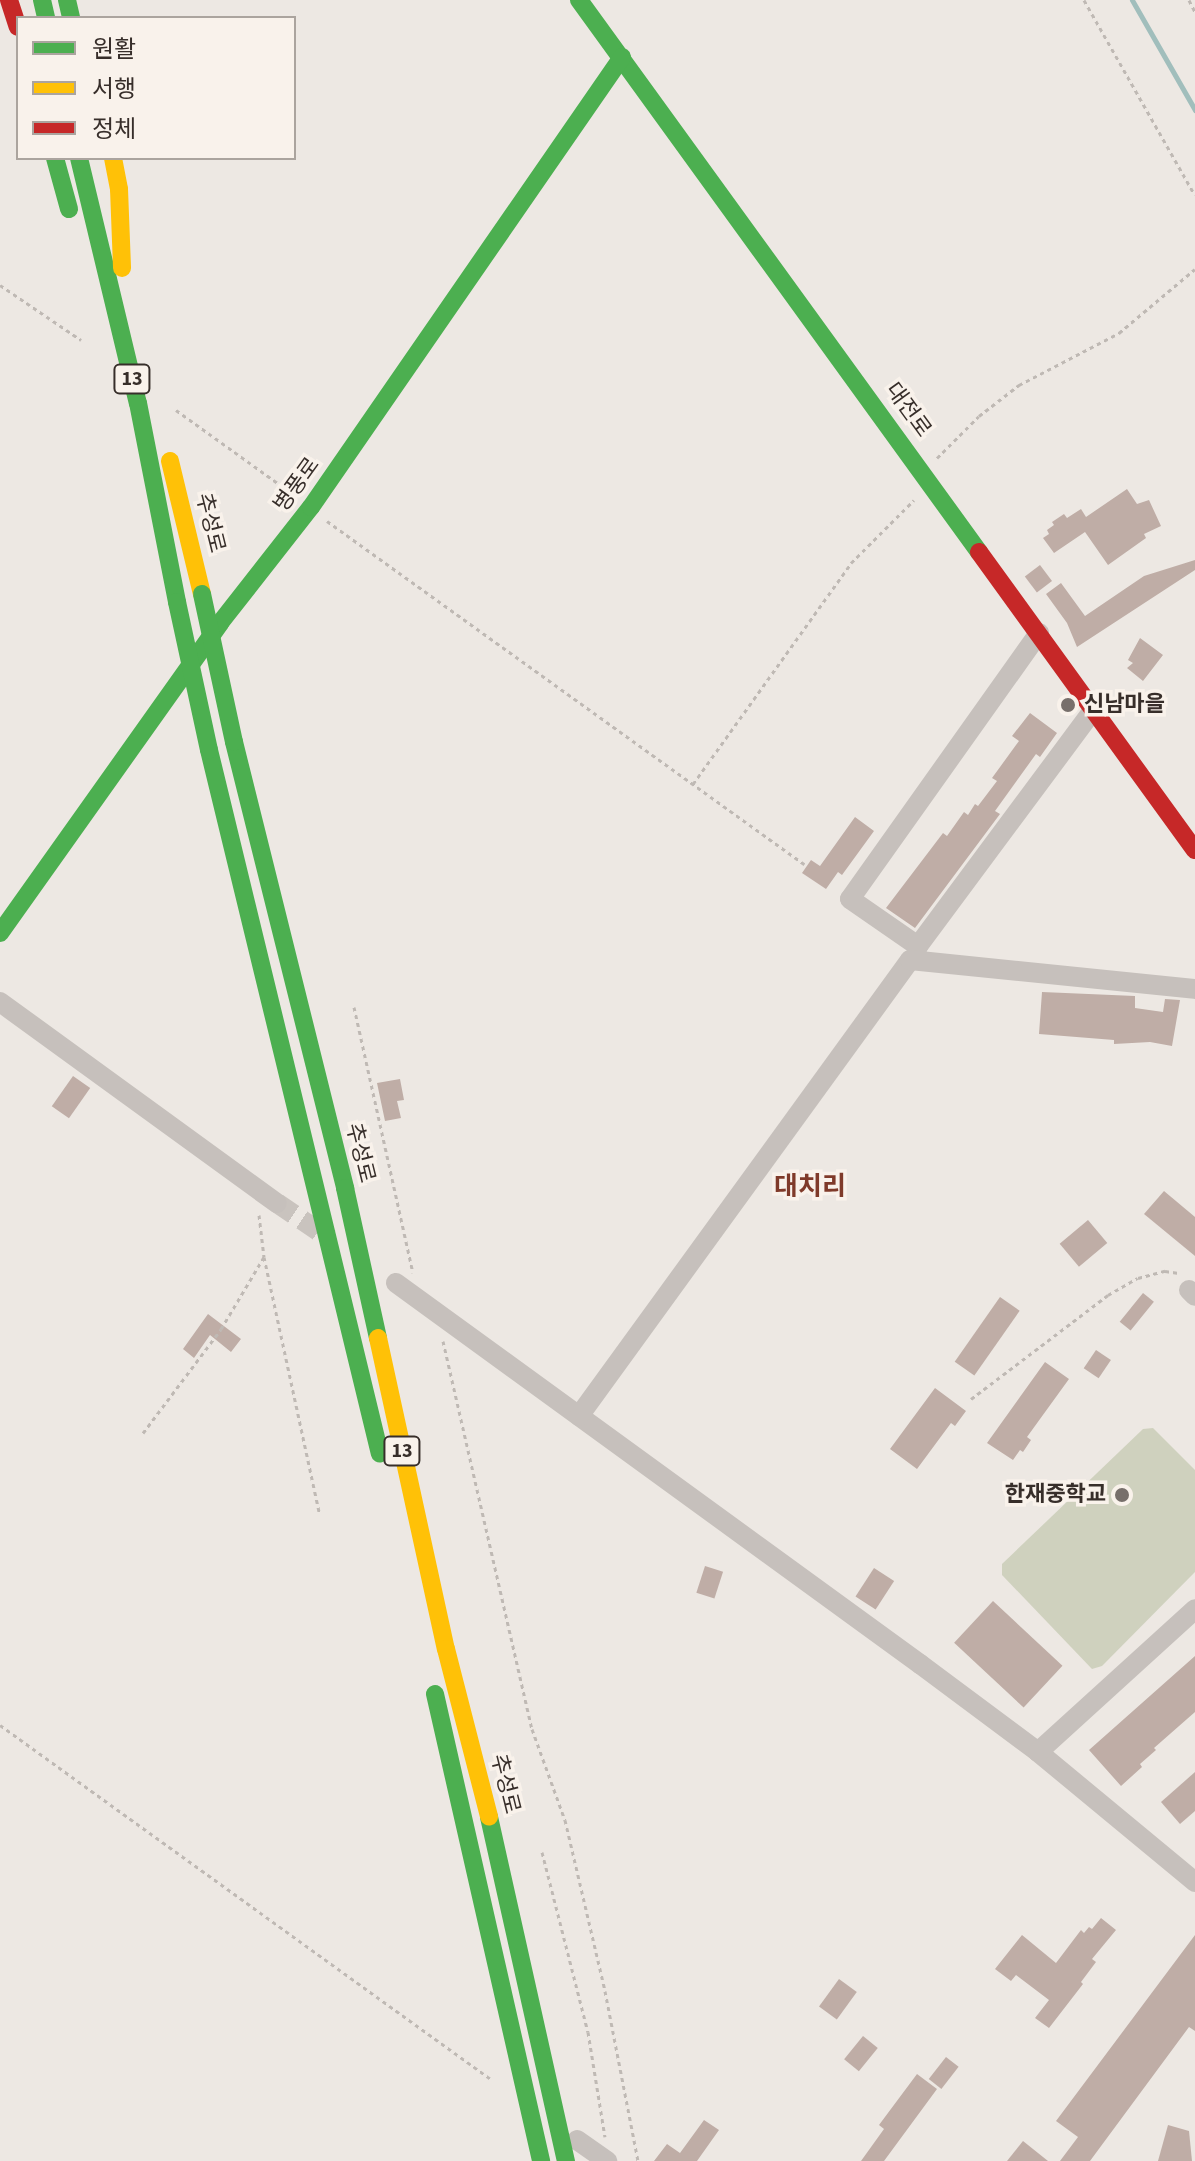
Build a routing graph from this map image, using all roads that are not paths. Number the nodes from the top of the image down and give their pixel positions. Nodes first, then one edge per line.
1 (9, 0) edge
2 (579, 0) edge
3 (16, 21) edge
4 (622, 57) junction
5 (56, 160) edge
6 (79, 160) edge
7 (101, 160) edge
8 (113, 160) edge
9 (75, 228) dead end
10 (122, 268) junction
11 (86, 271) dead end
12 (138, 403) junction
13 (1039, 633) junction
14 (1095, 708) junction
15 (1195, 850) edge
16 (0, 933) edge
17 (914, 953) junction
18 (1195, 989) edge
19 (0, 1002) edge
20 (268, 1197) tunnel mouth
21 (396, 1283) dead end
22 (579, 1416) junction
23 (385, 1473) dead end
24 (1195, 1609) edge
25 (430, 1672) dead end
26 (1038, 1752) junction
27 (1195, 1882) edge
28 (577, 2140) dead end
29 (606, 2154) edge
30 (541, 2161) edge
31 (566, 2161) edge

1 - 3 main road
2 - 4 main road, 대전로
4 - 13 main road, 대전로
4 - 16 main road, 병풍로
5 - 9 main road
6 - 12 main road, 13
7 - 10 main road, 추성로 / 13
8 - 10 main road
10 - 31 main road, 추성로 / 13, bridge
11 - 12 main road
12 - 23 main road, 13, bridge
13 - 14 main road, 대전로
13 - 17 street
14 - 15 main road, 대전로
14 - 17 street
17 - 18 street
17 - 22 street
19 - 20 street
21 - 22 street
22 - 26 street
24 - 26 street
25 - 30 main road
26 - 27 street
28 - 29 street

